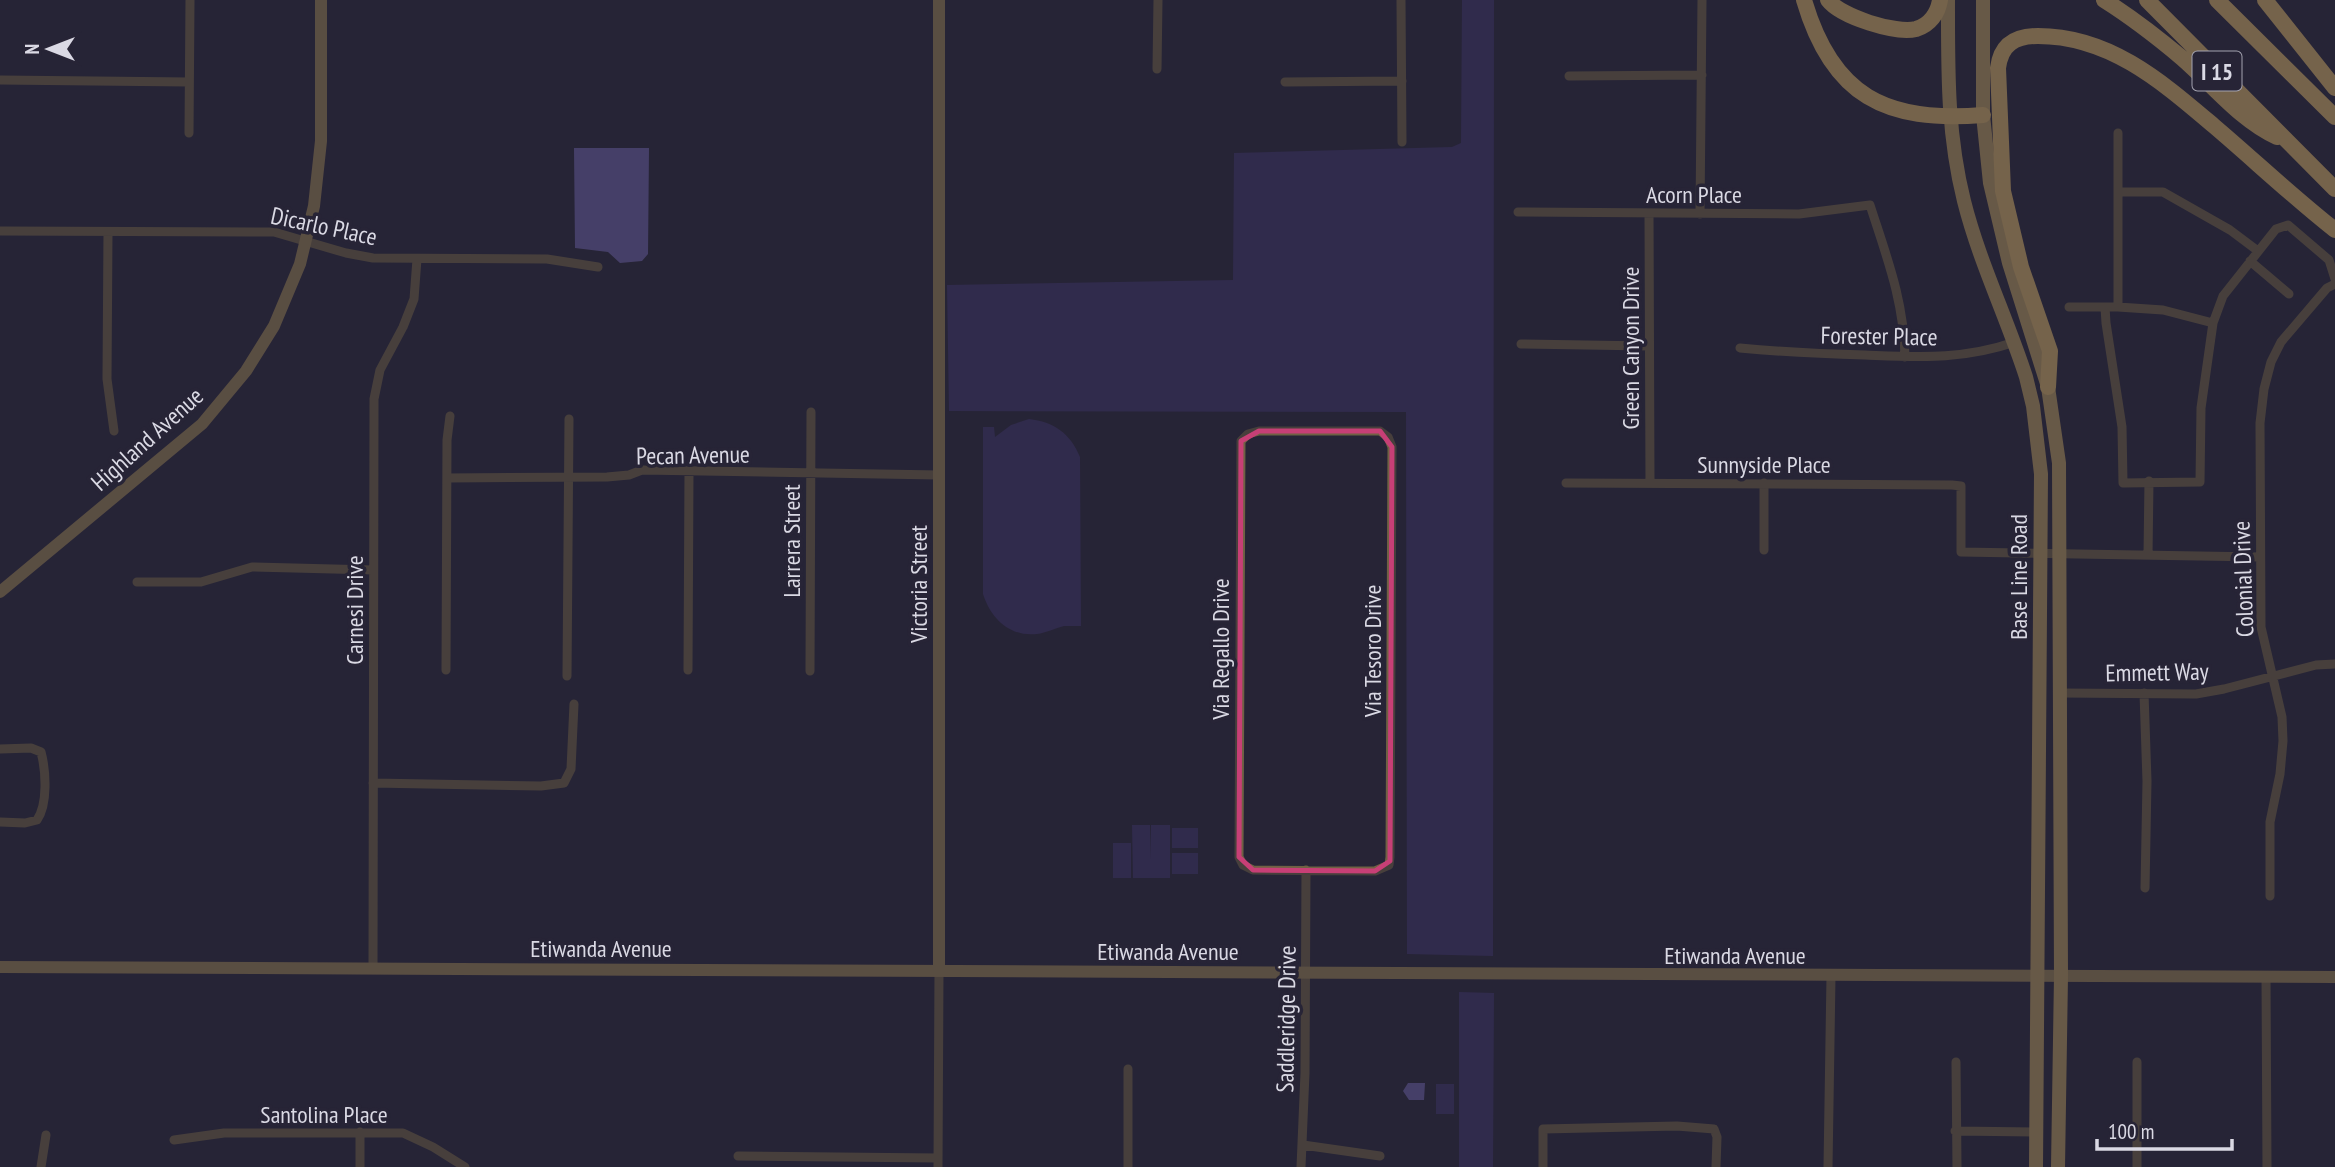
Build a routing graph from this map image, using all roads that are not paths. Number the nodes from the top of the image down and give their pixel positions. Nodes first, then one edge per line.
1 (190, 0) edge
2 (321, 0) edge
3 (939, 0) edge
4 (1158, 0) edge
5 (1402, 0) edge
6 (1702, 0) edge
7 (1804, 0) edge
8 (1828, 0) edge
9 (1940, 0) edge
10 (1948, 0) edge
11 (1983, 0) edge
12 (2104, 0) edge
13 (2147, 0) edge
14 (2217, 0) edge
15 (2266, 0) edge
16 (1157, 69) dead end
17 (1702, 75) junction
18 (1569, 76) dead end
19 (0, 80) edge
20 (1402, 81) junction
21 (189, 82) junction
22 (1285, 82) dead end
23 (2335, 88) edge
24 (1983, 115) junction
25 (2335, 117) edge
26 (1950, 118) junction
27 (189, 133) dead end
28 (2118, 133) dead end
29 (1402, 142) dead end
30 (2287, 142) junction
31 (2335, 189) edge
32 (2118, 192) junction
33 (1518, 212) dead end
34 (1649, 213) junction
35 (1700, 214) junction
36 (2335, 230) edge
37 (0, 231) edge
38 (108, 232) junction
39 (307, 241) junction
40 (2258, 251) junction
41 (417, 259) junction
42 (2250, 261) junction
43 (598, 267) dead end
44 (2335, 282) edge
45 (2289, 294) dead end
46 (2069, 307) dead end
47 (2105, 307) junction
48 (2118, 307) junction
49 (2213, 323) junction
50 (2015, 342) junction
51 (1521, 344) dead end
52 (1648, 346) junction
53 (1740, 348) dead end
54 (1905, 357) junction
55 (2048, 387) junction
56 (811, 412) dead end
57 (450, 416) dead end
58 (569, 419) dead end
59 (114, 431) dead end
60 (1248, 434) joint
61 (689, 471) junction
62 (811, 473) junction
63 (939, 475) junction
64 (447, 478) junction
65 (568, 478) junction
66 (2149, 481) junction
67 (1566, 483) dead end
68 (1650, 483) junction
69 (1764, 483) junction
70 (1764, 550) dead end
71 (2041, 552) junction
72 (2060, 553) junction
73 (2148, 555) junction
74 (2260, 557) junction
75 (373, 570) junction
76 (137, 582) dead end
77 (0, 592) edge
78 (2335, 664) edge
79 (446, 670) dead end
80 (688, 670) dead end
81 (810, 671) dead end
82 (567, 676) dead end
83 (2272, 676) junction
84 (2060, 693) junction
85 (2144, 693) junction
86 (574, 704) dead end
87 (0, 748) edge
88 (373, 783) junction
89 (0, 822) edge
90 (1307, 870) junction
91 (2145, 888) dead end
92 (2270, 896) dead end
93 (0, 967) edge
94 (373, 969) junction
95 (939, 971) junction
96 (1306, 972) junction
97 (1831, 976) junction
98 (2038, 976) junction
99 (2061, 976) junction
100 (2266, 976) junction
101 (2335, 977) edge
102 (1956, 1062) dead end
103 (2137, 1062) dead end
104 (1128, 1069) dead end
105 (360, 1132) junction
106 (1955, 1132) junction
107 (2036, 1132) junction
108 (46, 1135) dead end
109 (174, 1140) dead end
110 (1303, 1145) junction
111 (738, 1156) dead end
112 (812, 1156) junction
113 (1380, 1156) dead end
114 (938, 1162) edge
115 (41, 1167) edge
116 (360, 1167) edge
117 (465, 1167) edge
118 (811, 1167) edge
119 (1128, 1167) edge
120 (1301, 1167) edge
121 (1543, 1167) edge
122 (1716, 1167) edge
123 (1828, 1167) edge
124 (1957, 1167) edge
125 (2036, 1167) edge
126 (2058, 1167) edge
127 (2137, 1167) edge
128 (2267, 1167) edge

1 - 21 street
2 - 39 street, Highland Avenue
3 - 63 street, Victoria Street
4 - 16 street
5 - 20 street
6 - 17 street
7 - 26 highway
8 - 9 highway
10 - 26 main road, Base Line Road
11 - 24 main road, Base Line Road
12 - 30 highway
13 - 30 highway, I 15
14 - 25 highway, I 15
15 - 23 highway
17 - 18 street
17 - 35 street
19 - 21 street
20 - 22 street
20 - 29 street
21 - 27 street
24 - 26 highway
24 - 55 main road, Base Line Road
26 - 50 main road, Base Line Road
28 - 32 street
30 - 31 highway, I 15
32 - 40 street
32 - 48 street
33 - 34 street, Acorn Place
34 - 35 street, Acorn Place
34 - 52 street, Green Canyon Drive
35 - 54 street, Acorn Place
36 - 55 highway
37 - 38 street, Dicarlo Place
38 - 39 street, Dicarlo Place
38 - 59 street
39 - 41 street, Dicarlo Place
39 - 77 street, Highland Avenue
40 - 42 street
40 - 44 street
41 - 43 street, Dicarlo Place
41 - 75 street, Carnesi Drive
42 - 45 street
42 - 49 street
44 - 74 street, Colonial Drive
46 - 47 street
47 - 48 street
47 - 66 street
48 - 49 street
49 - 66 street
50 - 54 street, Forester Place
50 - 71 main road, Base Line Road
51 - 52 street
52 - 68 street, Green Canyon Drive
53 - 54 street, Forester Place
55 - 72 main road, Base Line Road
56 - 62 street, Larrera Street
57 - 64 street
58 - 65 street
60 - 90 street, Via Regallo Drive
60 - 90 street, Via Tesoro Drive
61 - 62 street, Pecan Avenue
61 - 65 street, Pecan Avenue
61 - 80 street
62 - 63 street, Pecan Avenue
62 - 81 street, Larrera Street
63 - 95 street, Victoria Street
64 - 65 street, Pecan Avenue
64 - 79 street
65 - 82 street
66 - 73 street
67 - 68 street, Sunnyside Place
68 - 69 street, Sunnyside Place
69 - 70 street
69 - 71 street, Sunnyside Place
71 - 72 street
71 - 98 main road, Base Line Road
72 - 73 street
72 - 84 main road, Base Line Road
73 - 74 street
74 - 83 street, Colonial Drive
75 - 76 street
75 - 88 street, Carnesi Drive
78 - 83 street, Emmett Way
83 - 85 street, Emmett Way
83 - 92 street, Colonial Drive
84 - 85 street, Emmett Way
84 - 99 main road, Base Line Road
85 - 91 street
86 - 88 street
87 - 89 street
88 - 94 street, Carnesi Drive
90 - 96 street, Saddleridge Drive
93 - 94 street, Etiwanda Avenue
94 - 95 street, Etiwanda Avenue
95 - 96 street, Etiwanda Avenue
95 - 114 street, Victoria Street
96 - 97 street, Etiwanda Avenue
96 - 110 street, Saddleridge Drive
97 - 98 street, Etiwanda Avenue
97 - 123 street
98 - 99 street, Etiwanda Avenue
98 - 107 main road, Base Line Road
99 - 100 street, Etiwanda Avenue
99 - 126 main road, Base Line Road
100 - 101 street, Etiwanda Avenue
100 - 128 street
102 - 106 street
103 - 127 street
104 - 119 street
105 - 109 street, Santolina Place
105 - 116 street
105 - 117 street, Santolina Place
106 - 107 street
106 - 124 street
107 - 125 main road, Base Line Road
108 - 115 street
110 - 113 street
110 - 120 street, Saddleridge Drive
111 - 112 street
112 - 114 street
112 - 118 street
121 - 122 street

